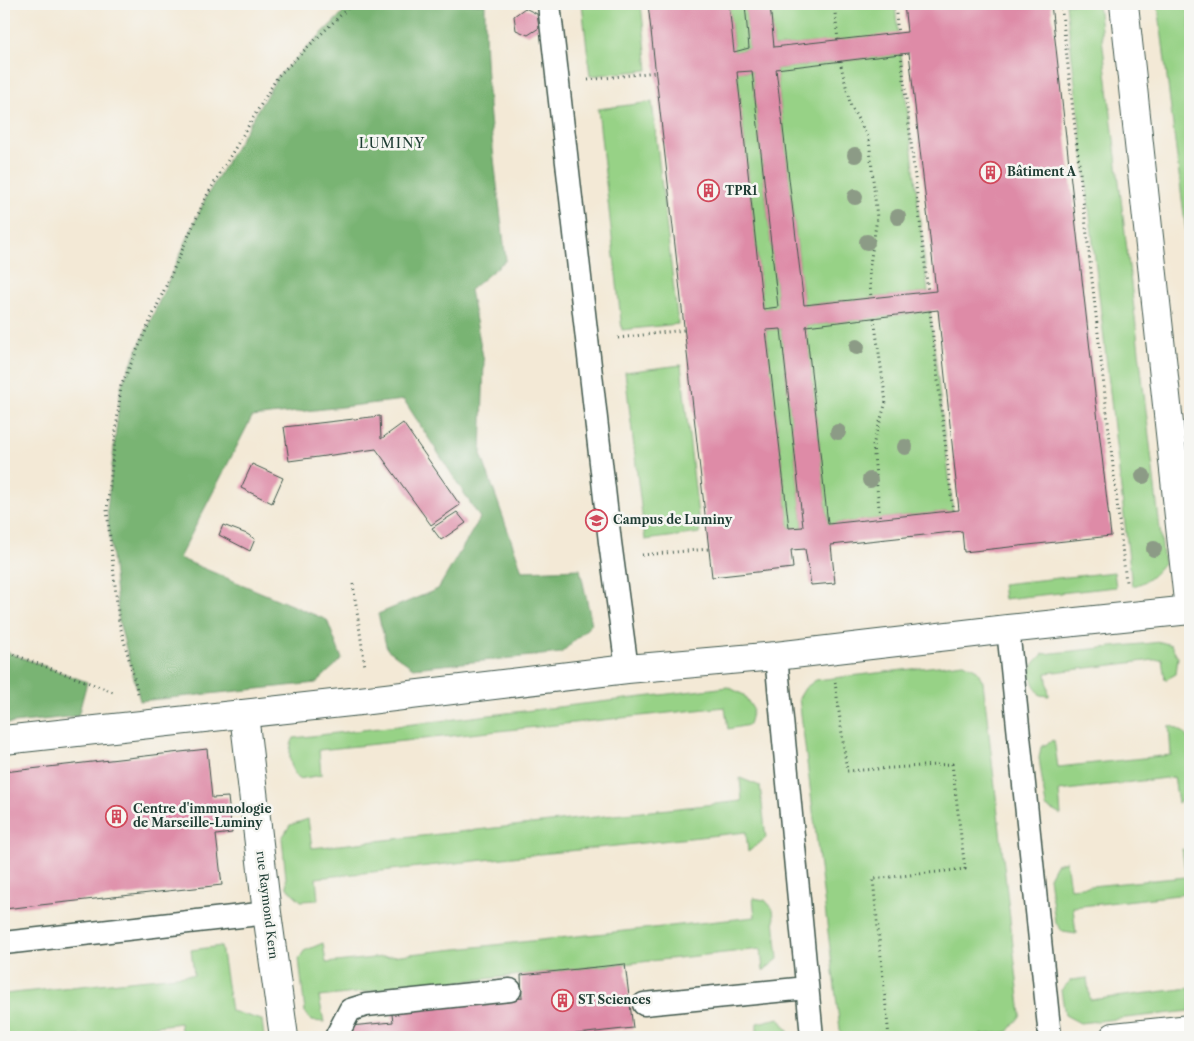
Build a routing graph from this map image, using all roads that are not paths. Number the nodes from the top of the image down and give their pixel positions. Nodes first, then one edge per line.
1 (549, 4) edge
2 (1124, 4) edge
3 (1189, 610) edge
4 (1008, 629) junction
5 (776, 656) junction
6 (627, 669) junction
7 (244, 714) junction
8 (4, 740) edge
9 (267, 913) junction
10 (4, 944) edge
11 (807, 988) junction
12 (510, 990) dead end
13 (644, 1004) dead end
14 (1190, 1029) edge
15 (284, 1037) edge
16 (336, 1037) edge
17 (812, 1037) edge
18 (1050, 1037) edge
19 (1114, 1037) edge

1 - 6 lane
2 - 3 street
3 - 4 street
4 - 5 street
4 - 18 lane
5 - 6 street
5 - 11 lane
6 - 7 street
7 - 8 street
7 - 9 street, rue Raymond Kern
9 - 10 lane
9 - 15 street, rue Raymond Kern
11 - 13 lane
11 - 17 lane
12 - 16 lane
14 - 19 street

